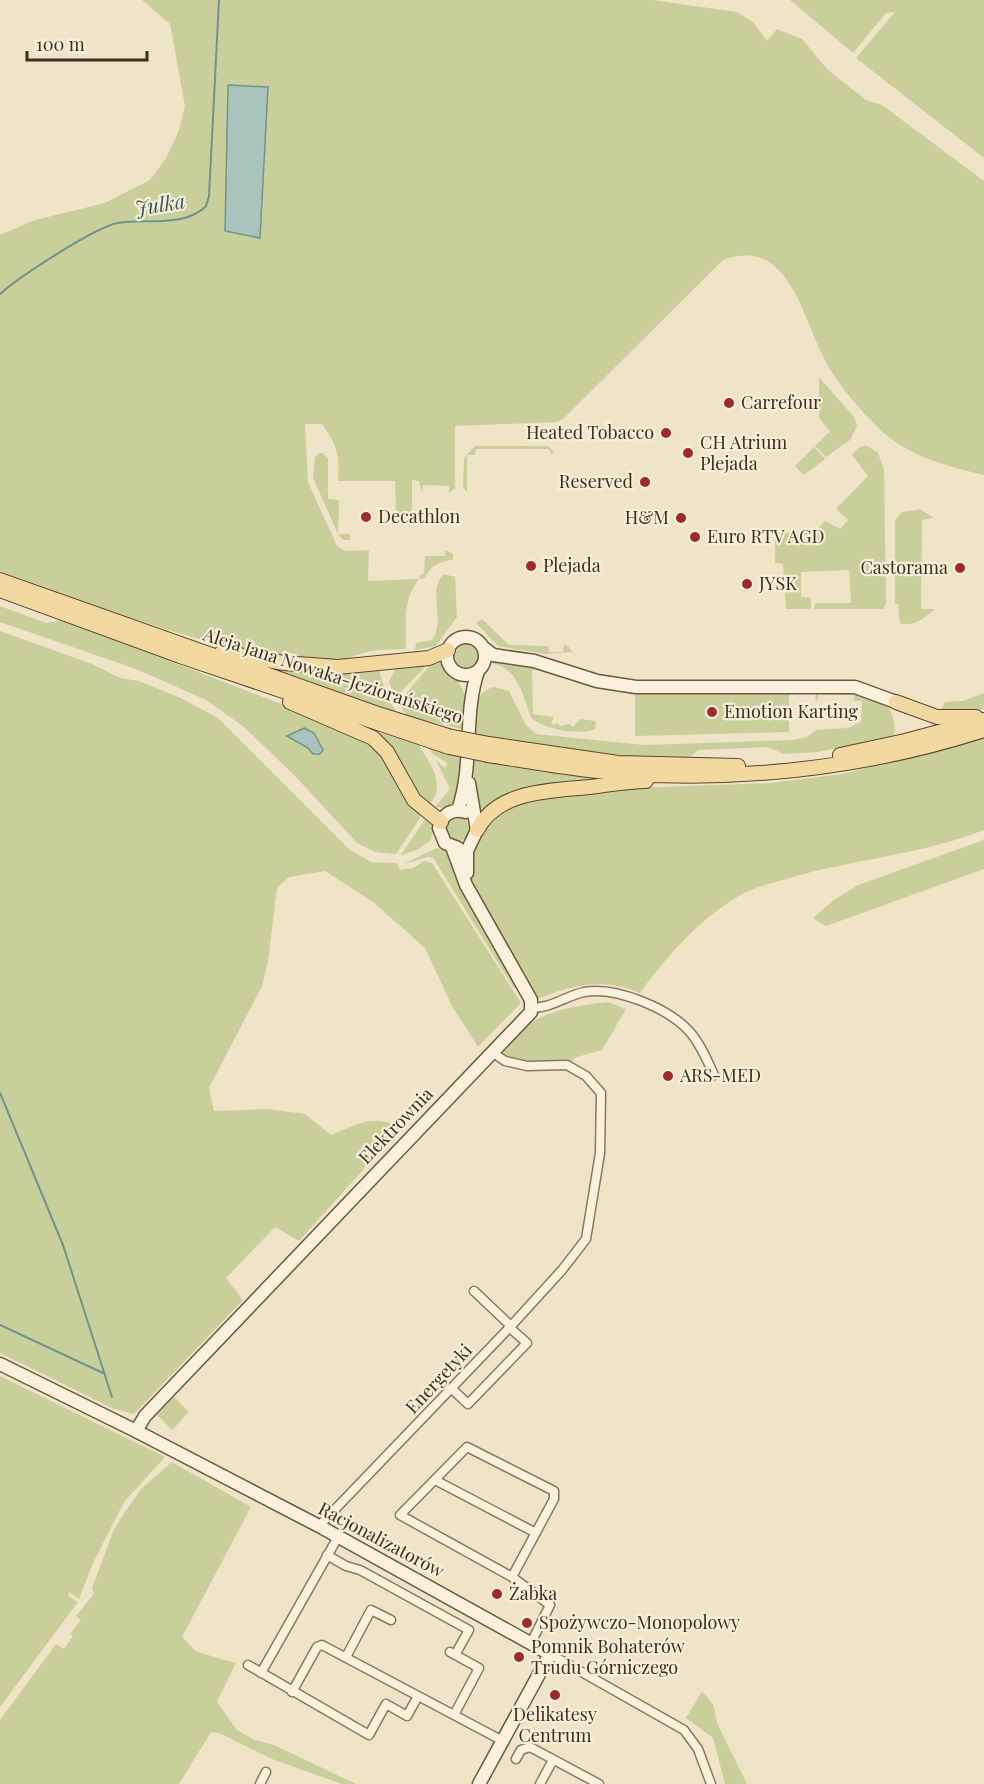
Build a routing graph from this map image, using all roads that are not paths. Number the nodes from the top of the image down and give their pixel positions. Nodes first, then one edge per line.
1 (0, 580) edge
2 (0, 590) edge
3 (484, 648) junction
4 (180, 650) junction
5 (448, 650) junction
6 (478, 671) junction
7 (464, 675) junction
8 (896, 702) joint
9 (471, 714) junction
10 (984, 718) edge
11 (984, 730) edge
12 (488, 749) junction
13 (468, 773) junction
14 (761, 773) junction
15 (458, 810) junction
16 (441, 822) junction
17 (475, 829) junction
18 (452, 847) junction
19 (472, 895) junction
20 (532, 1008) junction
21 (492, 1052) junction
22 (714, 1075) dead end
23 (474, 1291) dead end
24 (510, 1327) junction
25 (0, 1364) edge
26 (452, 1389) junction
27 (136, 1431) junction
28 (435, 1480) junction
29 (319, 1527) junction
30 (536, 1533) junction
31 (338, 1537) junction
32 (327, 1555) junction
33 (512, 1576) junction
34 (391, 1620) dead end
35 (531, 1643) junction
36 (550, 1654) junction
37 (346, 1657) junction
38 (248, 1665) dead end
39 (261, 1672) junction
40 (292, 1692) junction
41 (418, 1696) junction
42 (454, 1715) junction
43 (503, 1741) junction
44 (516, 1759) dead end
45 (553, 1760) junction
46 (266, 1772) dead end
47 (484, 1782) edge
48 (260, 1784) edge
49 (540, 1784) edge
50 (599, 1784) edge
51 (711, 1784) edge

1 - 4 main road, Aleja Jana Nowaka-Jeziorańskiego
2 - 4 main road, Aleja Jana Nowaka-Jeziorańskiego
3 - 5 street
3 - 6 street
3 - 8 street
4 - 5 main road
4 - 12 main road, Aleja Jana Nowaka-Jeziorańskiego, bridge
4 - 16 main road
5 - 7 street
6 - 7 street
6 - 9 street
7 - 9 street
8 - 10 main road
9 - 13 street
10 - 12 main road, Aleja Jana Nowaka-Jeziorańskiego
11 - 14 main road, Aleja Jana Nowaka-Jeziorańskiego
12 - 14 main road, Aleja Jana Nowaka-Jeziorańskiego
13 - 15 street
13 - 17 street
14 - 17 main road
15 - 16 street
15 - 17 street
16 - 18 street
17 - 18 street
17 - 19 street
18 - 19 street
19 - 20 street
20 - 21 street, Elektrownia
20 - 22 street
21 - 24 street, Energetyki
21 - 27 street, Elektrownia
23 - 24 street
24 - 26 street, Energetyki
24 - 26 street
25 - 27 street, Racjonalizatorów
26 - 29 street, Energetyki
27 - 29 street, Racjonalizatorów
28 - 30 street
28 - 30 street
28 - 33 street
29 - 31 street, Racjonalizatorów
30 - 33 street
31 - 32 street
31 - 35 street, Racjonalizatorów
32 - 39 street
32 - 42 street
33 - 35 street
34 - 37 street
35 - 36 street, Racjonalizatorów
36 - 43 street
36 - 51 street, Racjonalizatorów
37 - 40 street
37 - 41 street
38 - 39 street
39 - 40 street
40 - 41 street
41 - 42 street
42 - 43 street
43 - 47 street
44 - 45 street
45 - 49 street
45 - 50 street
46 - 48 street

